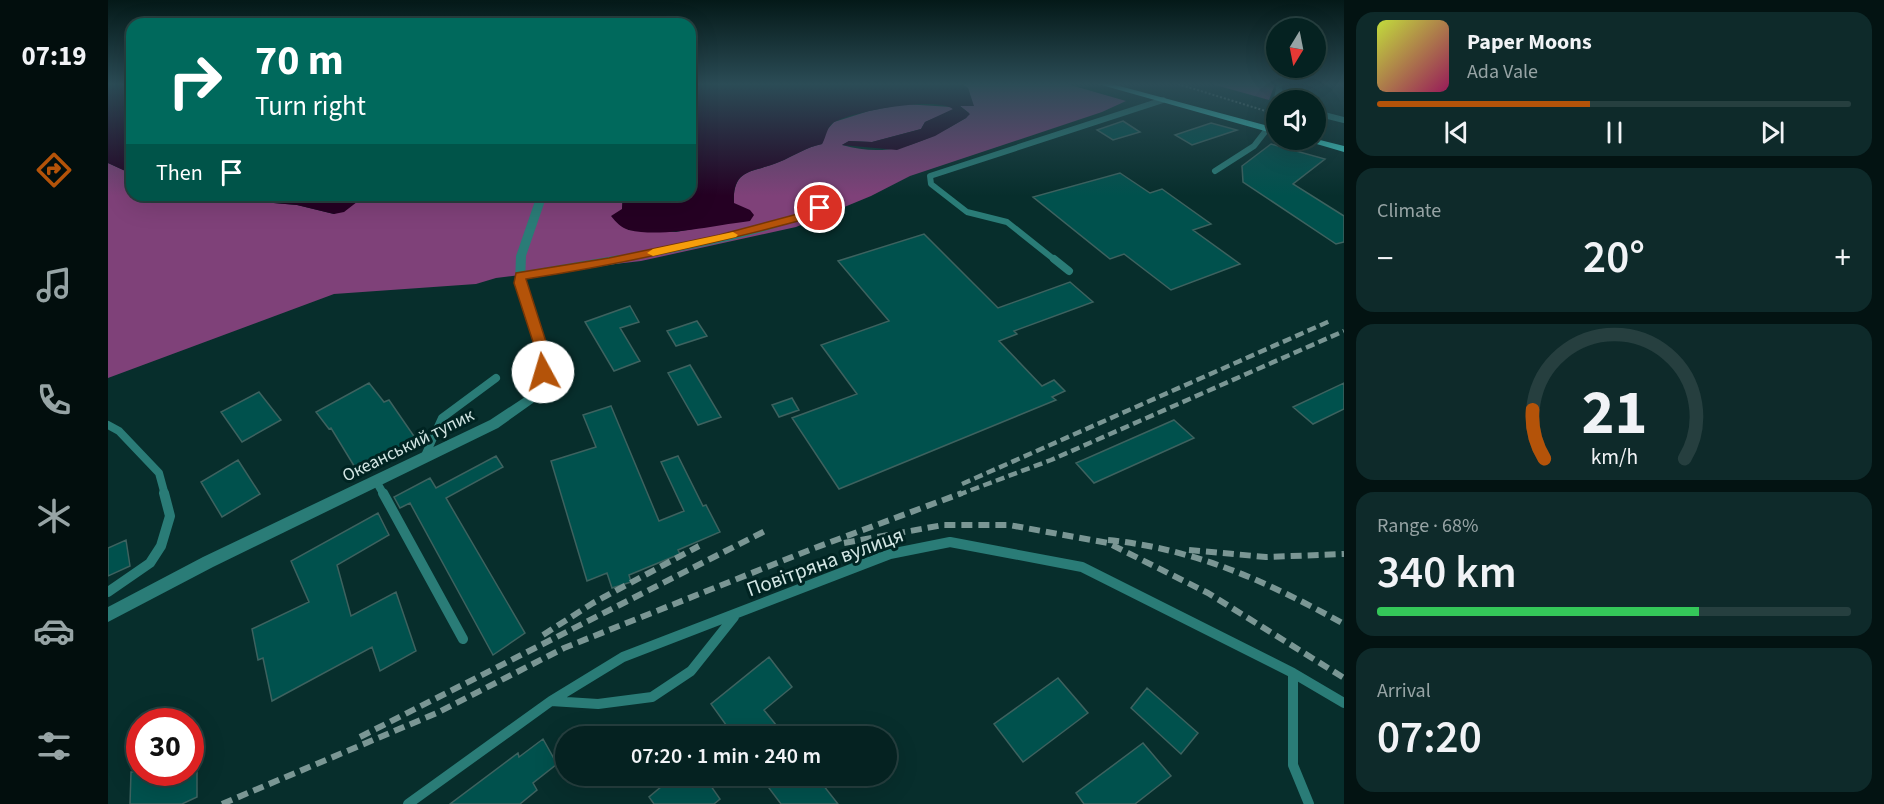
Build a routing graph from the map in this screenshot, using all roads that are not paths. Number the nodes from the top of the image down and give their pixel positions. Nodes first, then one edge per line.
1 (1100, 122) edge
2 (1266, 132) edge
3 (1326, 136) edge
4 (1344, 141) edge
5 (1326, 144) edge
6 (1344, 149) edge
7 (1215, 171) dead end
8 (540, 201) edge
9 (830, 202) dead end
10 (1069, 271) dead end
11 (520, 276) junction
12 (496, 378) dead end
13 (108, 425) edge
14 (424, 458) junction
15 (376, 481) junction
16 (108, 592) edge
17 (108, 615) edge
18 (734, 616) junction
19 (463, 639) dead end
20 (1293, 673) junction
21 (551, 701) junction
22 (1344, 703) edge
23 (408, 804) edge
24 (1309, 804) edge

1 - 10 lane
2 - 7 lane
3 - 4 main road
5 - 6 main road
8 - 11 street, Океанський тупик
9 - 11 lane
11 - 14 street, Океанський тупик
12 - 14 lane
13 - 16 lane
14 - 15 street, Океанський тупик
15 - 17 street, Океанський тупик
15 - 19 lane
18 - 20 lane, Повітряна вулиця
18 - 21 lane, Повітряна вулиця
18 - 21 lane
20 - 22 lane, Повітряна вулиця
20 - 24 lane
21 - 23 lane, Повітряна вулиця

